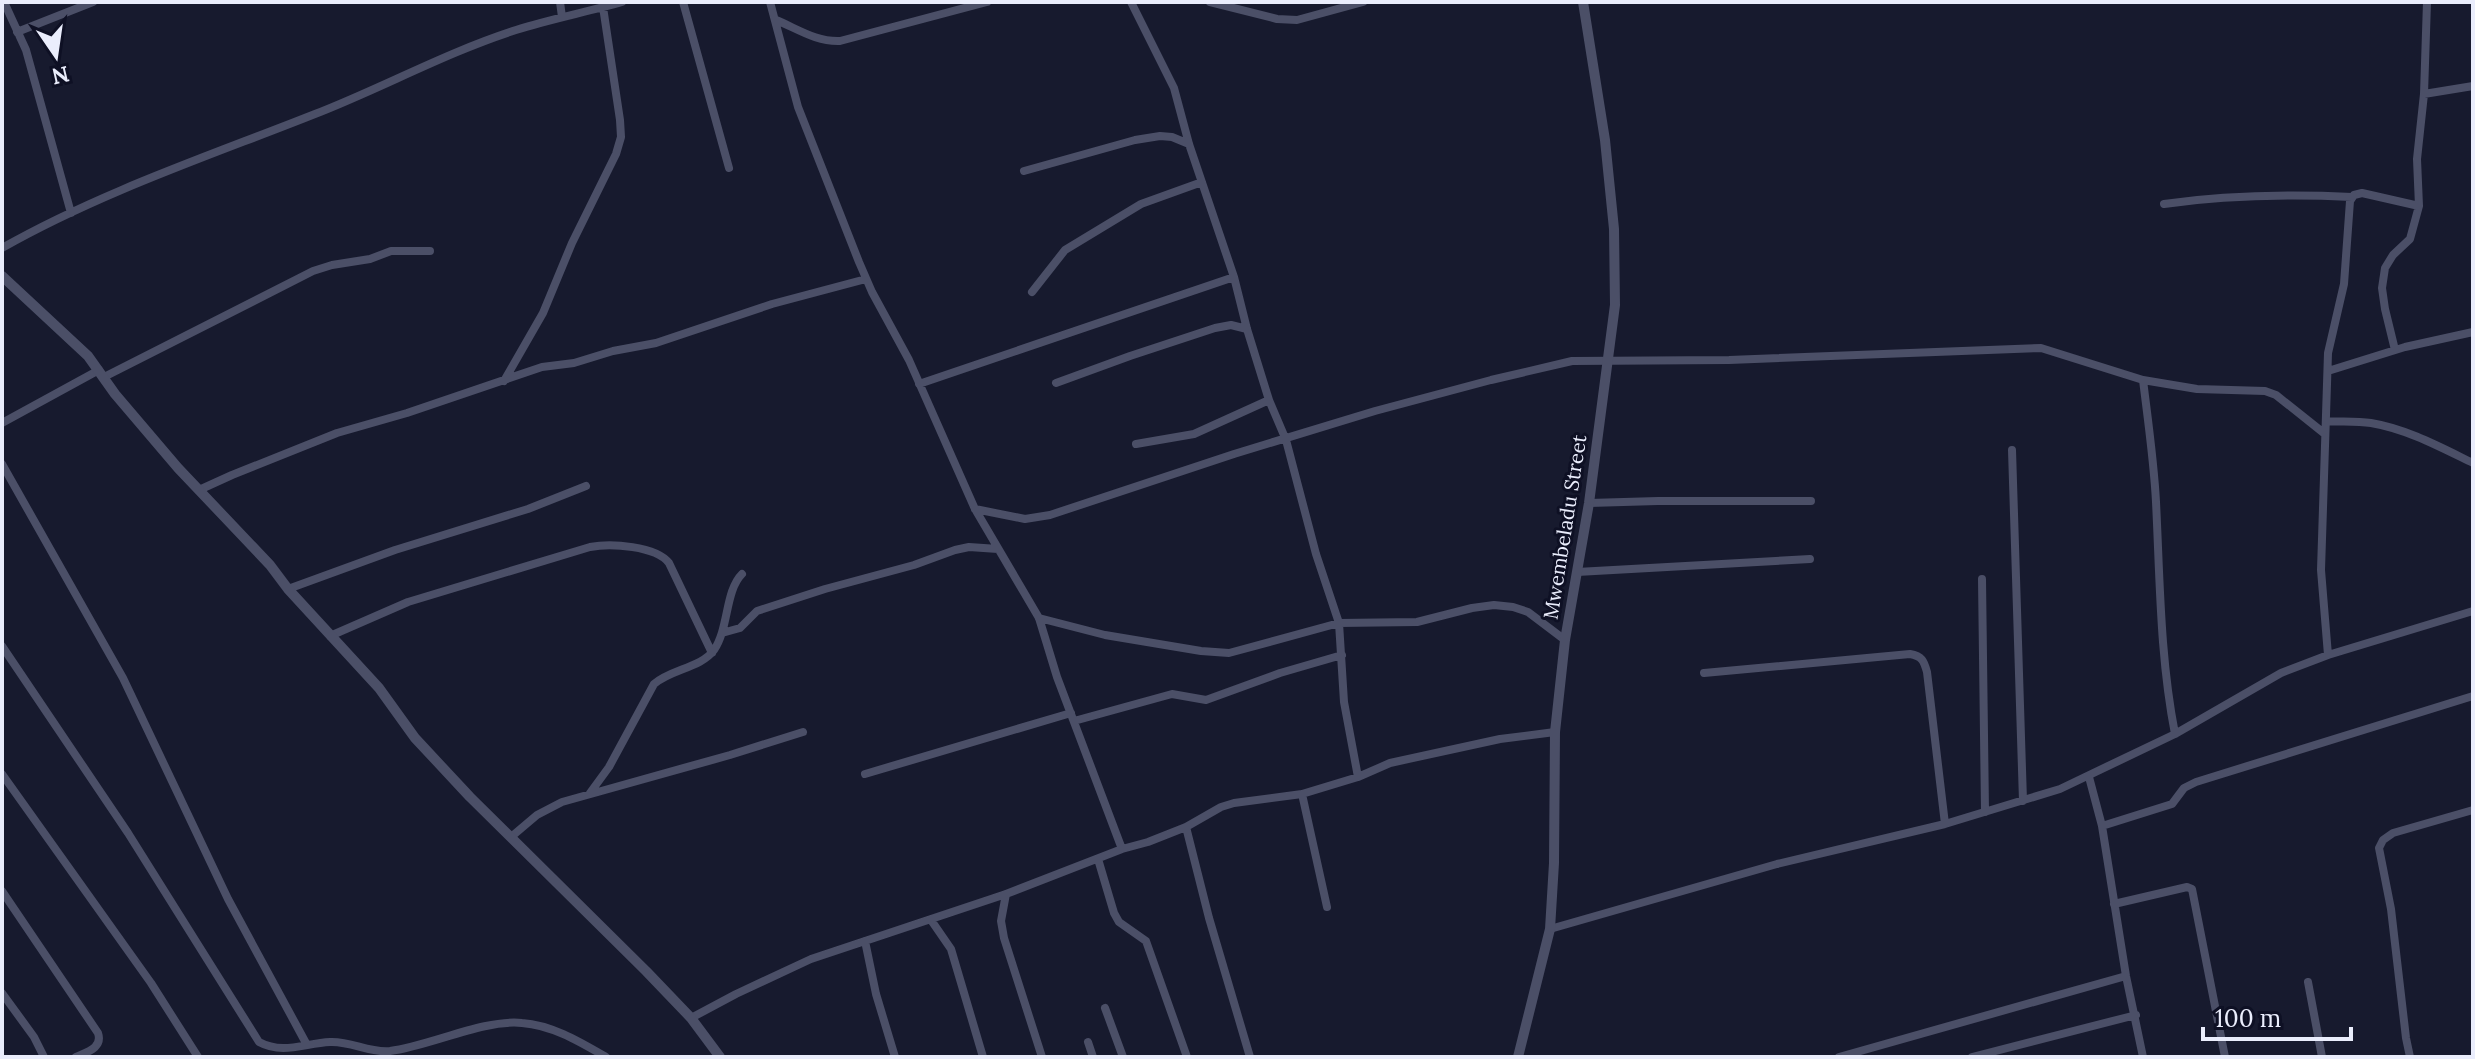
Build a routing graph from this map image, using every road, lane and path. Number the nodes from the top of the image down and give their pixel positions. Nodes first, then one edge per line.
1 (4, 2) edge
2 (93, 2) edge
3 (560, 2) edge
4 (622, 2) edge
5 (683, 2) edge
6 (987, 2) edge
7 (1131, 2) edge
8 (1210, 2) edge
9 (1347, 2) edge
10 (1363, 2) edge
11 (1583, 2) edge
12 (2427, 2) edge
13 (771, 3) edge
14 (603, 7) junction
15 (1333, 9) junction
16 (562, 17) junction
17 (776, 20) junction
18 (17, 32) junction
19 (2473, 86) edge
20 (2424, 94) junction
21 (1189, 144) junction
22 (729, 168) dead end
23 (1024, 171) dead end
24 (1202, 182) junction
25 (2352, 197) junction
26 (2164, 204) dead end
27 (2419, 206) junction
28 (71, 213) junction
29 (2, 248) edge
30 (430, 251) dead end
31 (2, 276) edge
32 (1234, 277) junction
33 (866, 279) junction
34 (1032, 292) dead end
35 (1247, 329) junction
36 (2473, 332) edge
37 (2395, 350) junction
38 (1608, 360) junction
39 (2328, 371) junction
40 (102, 374) junction
41 (2143, 380) junction
42 (504, 381) junction
43 (1056, 383) dead end
44 (919, 384) junction
45 (1269, 400) junction
46 (2326, 421) junction
47 (2, 423) edge
48 (2325, 434) junction
49 (1286, 440) junction
50 (1136, 444) dead end
51 (2012, 450) dead end
52 (2473, 463) edge
53 (2, 464) edge
54 (586, 486) dead end
55 (199, 490) junction
56 (1811, 501) dead end
57 (1589, 503) junction
58 (975, 509) junction
59 (998, 549) junction
60 (1810, 559) dead end
61 (1577, 572) junction
62 (742, 574) dead end
63 (1982, 579) dead end
64 (288, 589) junction
65 (2473, 611) edge
66 (1039, 618) junction
67 (1339, 623) junction
68 (722, 633) junction
69 (330, 636) junction
70 (1565, 640) junction
71 (2, 646) edge
72 (712, 653) junction
73 (1342, 655) junction
74 (2328, 655) junction
75 (1704, 673) dead end
76 (2473, 696) edge
77 (1072, 717) junction
78 (803, 732) dead end
79 (1555, 732) junction
80 (2175, 734) junction
81 (2, 774) edge
82 (865, 774) dead end
83 (1358, 777) junction
84 (2089, 777) junction
85 (590, 793) junction
86 (1302, 794) junction
87 (2023, 801) junction
88 (2473, 810) edge
89 (1985, 812) junction
90 (1945, 824) junction
91 (2102, 826) junction
92 (1186, 827) junction
93 (511, 837) junction
94 (1122, 849) junction
95 (1098, 859) junction
96 (2, 891) edge
97 (1006, 894) junction
98 (2114, 904) junction
99 (1327, 907) dead end
100 (931, 920) junction
101 (1550, 929) junction
102 (865, 941) junction
103 (2126, 976) junction
104 (2308, 982) dead end
105 (2, 993) edge
106 (1105, 1008) dead end
107 (2136, 1015) junction
108 (691, 1018) junction
109 (1088, 1042) dead end
110 (307, 1045) junction
111 (88, 1055) edge
112 (714, 1055) edge
113 (44, 1057) edge
114 (76, 1057) edge
115 (198, 1057) edge
116 (606, 1057) edge
117 (895, 1057) edge
118 (983, 1057) edge
119 (1042, 1057) edge
120 (1093, 1057) edge
121 (1123, 1057) edge
122 (1187, 1057) edge
123 (1250, 1057) edge
124 (1518, 1057) edge
125 (1839, 1057) edge
126 (1972, 1057) edge
127 (2143, 1057) edge
128 (2225, 1057) edge
129 (2322, 1057) edge
130 (2410, 1057) edge

1 - 18 street
2 - 18 street
3 - 16 street
4 - 14 street
5 - 22 street
6 - 17 street
7 - 21 street
8 - 15 street
9 - 15 street
10 - 15 street
11 - 38 street, Mwembeladu Street
12 - 20 street
13 - 17 street
14 - 16 street
14 - 42 street
16 - 28 street
17 - 33 street
18 - 28 street
19 - 20 street
20 - 27 street
21 - 23 street
21 - 24 street
24 - 32 street
24 - 34 street
25 - 26 street
25 - 27 street
25 - 39 street
27 - 37 street
28 - 29 street
30 - 40 street
31 - 40 street
32 - 35 street
32 - 44 street
33 - 42 street
33 - 44 street
35 - 43 street
35 - 45 street
36 - 37 street
37 - 39 street
38 - 41 street
38 - 49 street
38 - 57 street, Mwembeladu Street
39 - 46 street
40 - 47 street
40 - 55 street
41 - 48 street
41 - 80 street
42 - 55 street
44 - 58 street
45 - 49 street
45 - 50 street
46 - 48 street
46 - 52 street
48 - 74 street
49 - 58 street
49 - 67 street
51 - 87 street
53 - 110 street
54 - 64 street
55 - 64 street
56 - 57 street
57 - 61 street, Mwembeladu Street
58 - 59 street
59 - 66 street
59 - 68 street
60 - 61 street
61 - 70 street, Mwembeladu Street
62 - 68 street
63 - 89 street
64 - 69 street
65 - 74 street
66 - 67 street
66 - 77 street
67 - 70 street
67 - 73 street
68 - 72 street
69 - 72 street
69 - 93 street
70 - 79 street, Mwembeladu Street
71 - 110 street
72 - 85 street
73 - 77 street
73 - 83 street
74 - 80 street
75 - 90 street
76 - 91 street
77 - 82 street
77 - 94 street
78 - 85 street
79 - 83 street
79 - 101 street, Mwembeladu Street
80 - 84 street
81 - 115 street
83 - 86 street
84 - 87 street
84 - 91 street
85 - 93 street
86 - 92 street
86 - 99 street
87 - 89 street
88 - 130 street
89 - 90 street
90 - 101 street
91 - 98 street
92 - 94 street
92 - 123 street
93 - 108 street
94 - 95 street
95 - 97 street
95 - 122 street
96 - 111 street
97 - 100 street
97 - 119 street
98 - 103 street
98 - 128 street
100 - 102 street
100 - 118 street
101 - 124 street, Mwembeladu Street
102 - 108 street
102 - 117 street
103 - 107 street
103 - 125 street
104 - 129 street
105 - 113 street
106 - 121 street
107 - 126 street
107 - 127 street
108 - 112 street
109 - 120 street
110 - 116 street
111 - 114 street

